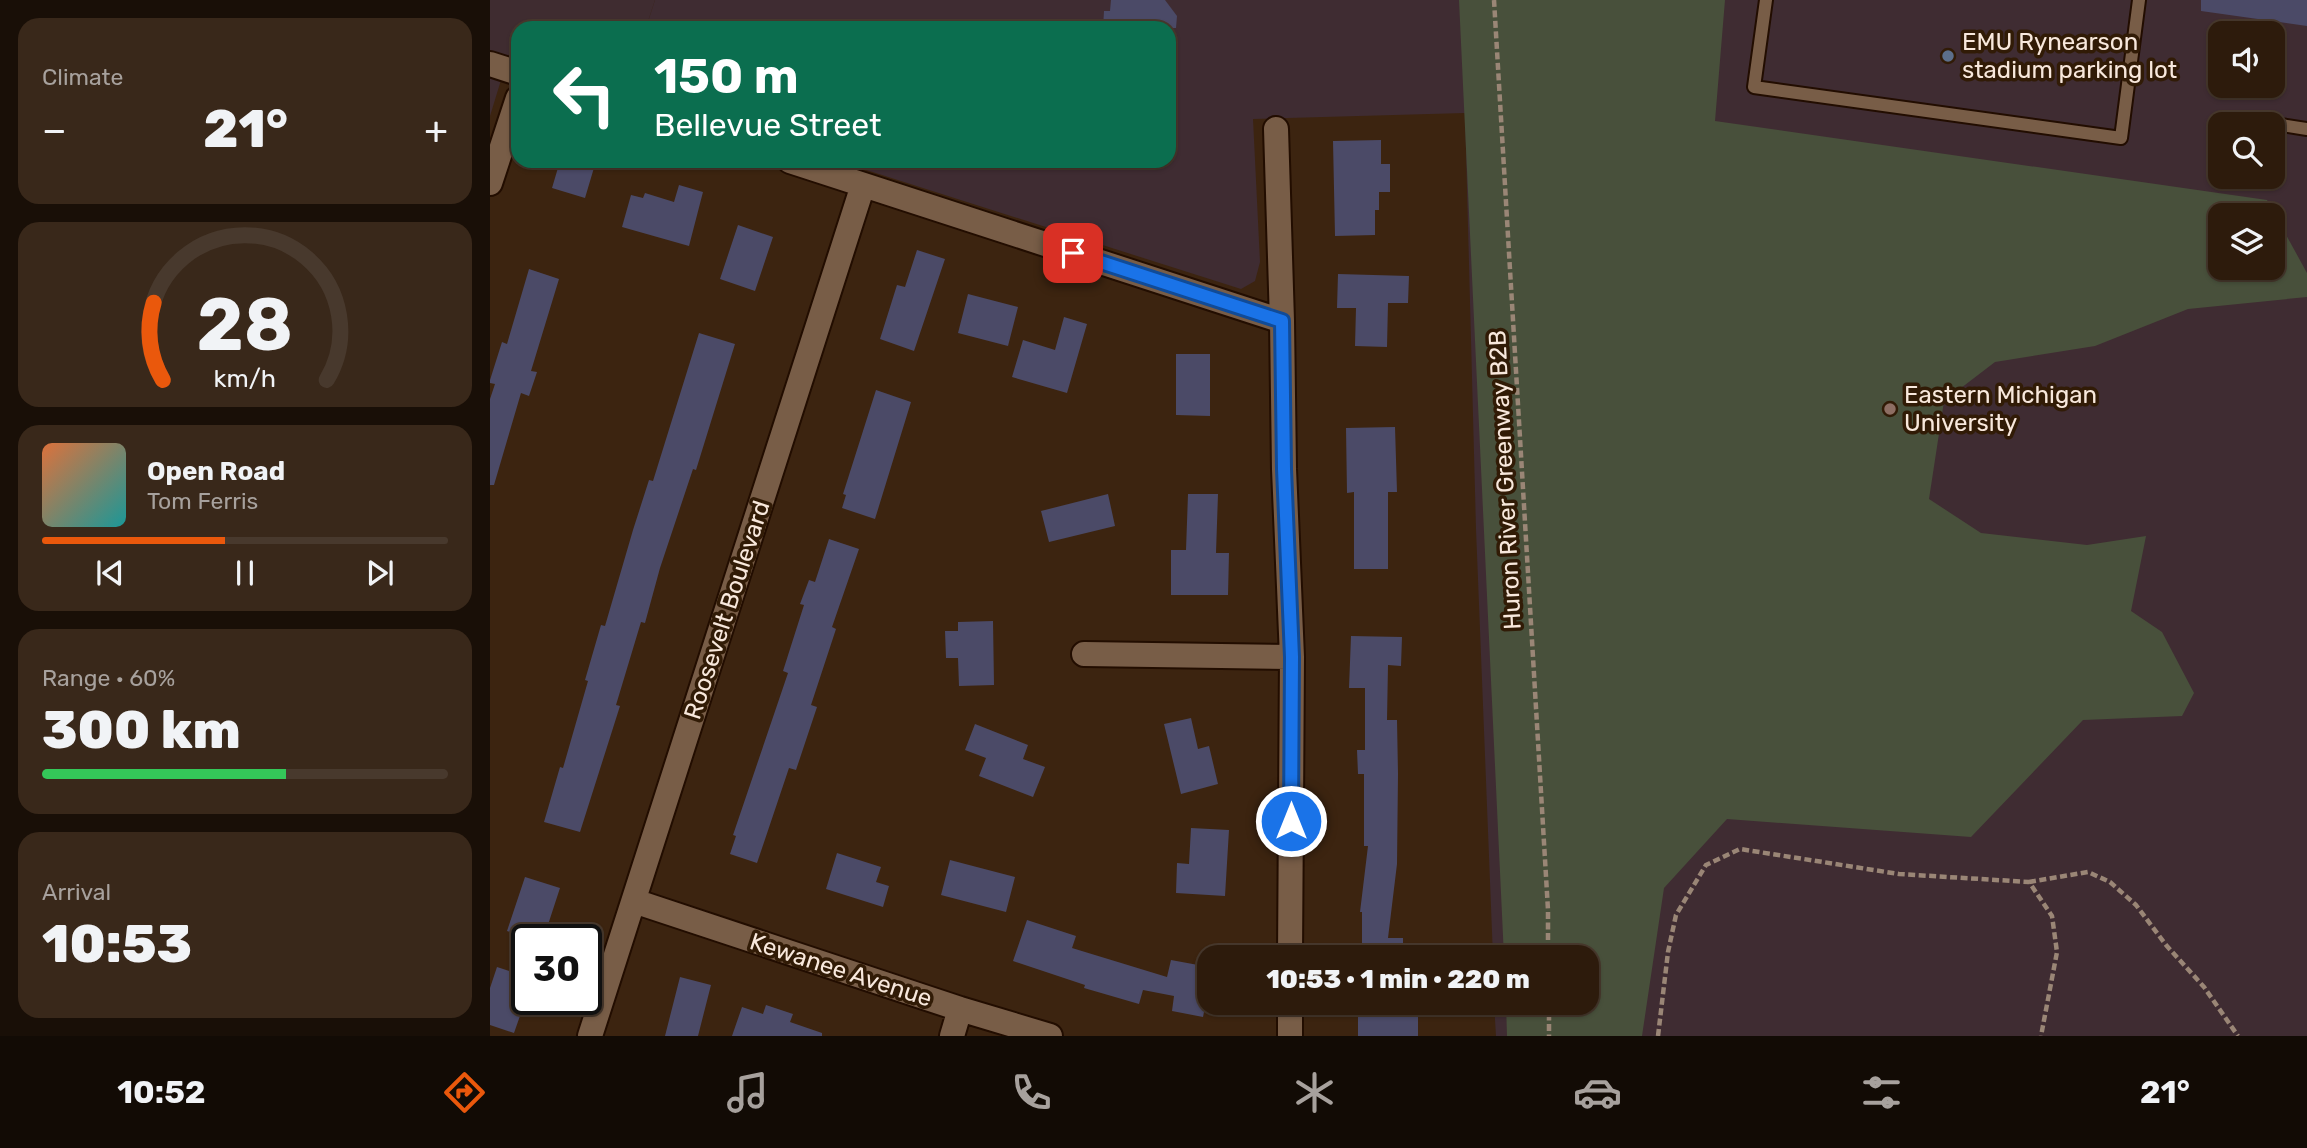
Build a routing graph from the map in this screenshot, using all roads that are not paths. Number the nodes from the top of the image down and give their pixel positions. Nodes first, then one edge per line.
1 (1766, 0) edge
2 (2139, 0) edge
3 (490, 64) edge
4 (511, 71) edge
5 (511, 119) edge
6 (2285, 126) edge
7 (1276, 129) dead end
8 (2307, 129) edge
9 (811, 168) edge
10 (490, 183) edge
11 (863, 185) junction
12 (1282, 321) junction
13 (1084, 654) dead end
14 (1292, 657) junction
15 (634, 901) junction
16 (1290, 945) edge
17 (960, 1009) junction
18 (1290, 1015) edge
19 (590, 1036) edge
20 (951, 1036) edge
21 (1049, 1036) edge
22 (1290, 1036) edge

1 - 2 lane
3 - 4 street
5 - 10 street
6 - 8 lane
7 - 12 street
9 - 11 street
11 - 12 street
11 - 15 street, Roosevelt Boulevard
12 - 14 street
13 - 14 street
14 - 16 street
15 - 17 street, Kewanee Avenue
15 - 19 street, Roosevelt Boulevard
17 - 20 street
17 - 21 street, Kewanee Avenue
18 - 22 street

